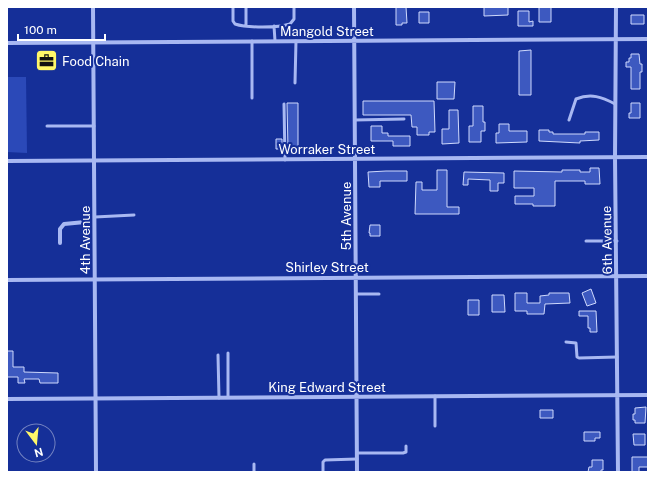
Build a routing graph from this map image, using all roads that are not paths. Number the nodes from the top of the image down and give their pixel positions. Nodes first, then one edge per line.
1 (93, 7) edge
2 (233, 7) edge
3 (246, 7) edge
4 (294, 7) edge
5 (354, 7) edge
6 (616, 7) edge
7 (246, 26) junction
8 (274, 26) junction
9 (648, 39) edge
10 (616, 40) junction
11 (252, 41) junction
12 (275, 41) junction
13 (296, 41) junction
14 (354, 41) junction
15 (94, 42) junction
16 (7, 43) edge
17 (295, 83) dead end
18 (252, 98) dead end
19 (284, 104) dead end
20 (615, 104) junction
21 (404, 118) dead end
22 (355, 120) junction
23 (569, 120) dead end
24 (47, 126) dead end
25 (94, 126) junction
26 (615, 157) junction
27 (648, 157) edge
28 (356, 159) junction
29 (285, 160) junction
30 (94, 161) junction
31 (7, 162) edge
32 (134, 215) dead end
33 (95, 217) junction
34 (86, 222) dead end
35 (586, 241) dead end
36 (616, 241) junction
37 (60, 243) dead end
38 (617, 276) junction
39 (648, 276) edge
40 (356, 277) junction
41 (95, 279) junction
42 (7, 280) edge
43 (356, 294) junction
44 (379, 294) dead end
45 (566, 342) dead end
46 (228, 353) dead end
47 (218, 355) dead end
48 (617, 357) junction
49 (618, 395) junction
50 (648, 395) edge
51 (357, 396) junction
52 (435, 396) junction
53 (96, 398) junction
54 (219, 398) junction
55 (228, 398) junction
56 (7, 399) edge
57 (435, 426) dead end
58 (406, 446) dead end
59 (357, 453) junction
60 (357, 459) junction
61 (254, 464) dead end
62 (96, 472) edge
63 (254, 472) edge
64 (323, 472) edge
65 (357, 472) edge
66 (618, 472) edge

1 - 15 street, 4th Avenue
2 - 7 lane
3 - 7 lane
4 - 8 lane
5 - 14 street, 5th Avenue
6 - 10 street, 6th Avenue
7 - 8 lane
8 - 12 lane
9 - 10 street, Mangold Street
10 - 14 street, Mangold Street
10 - 20 street, 6th Avenue
11 - 12 street, Mangold Street
11 - 15 street, Mangold Street
11 - 18 lane
12 - 13 street, Mangold Street
13 - 14 street, Mangold Street
13 - 17 lane
14 - 22 street, 5th Avenue
15 - 16 street, Mangold Street
15 - 25 street, 4th Avenue
19 - 29 lane
20 - 23 lane
20 - 26 street, 6th Avenue
21 - 22 lane
22 - 28 street, 5th Avenue
24 - 25 lane
25 - 30 street, 4th Avenue
26 - 27 street, Worraker Street
26 - 28 street, Worraker Street
26 - 36 street, 6th Avenue
28 - 29 street, Worraker Street
28 - 40 street, 5th Avenue
29 - 30 street, Worraker Street
30 - 31 street, Worraker Street
30 - 33 street, 4th Avenue
32 - 33 lane
33 - 41 street, 4th Avenue
34 - 37 street
35 - 36 lane
36 - 38 street, 6th Avenue
38 - 39 street, Shirley Street
38 - 40 street, Shirley Street
38 - 48 street, 6th Avenue
40 - 41 street, Shirley Street
40 - 43 street, 5th Avenue
41 - 42 street, Shirley Street
41 - 53 street, 4th Avenue
43 - 44 lane
43 - 51 street, 5th Avenue
45 - 48 lane
46 - 55 lane
47 - 54 lane
48 - 49 street, 6th Avenue
49 - 50 street, King Edward Street
49 - 52 street, King Edward Street
49 - 66 street, 6th Avenue
51 - 52 street, King Edward Street
51 - 55 street, King Edward Street
51 - 59 street, 5th Avenue
52 - 57 lane
53 - 54 street, King Edward Street
53 - 56 street, King Edward Street
53 - 62 street, 4th Avenue
54 - 55 street, King Edward Street
58 - 59 lane
59 - 60 street, 5th Avenue
60 - 64 lane
60 - 65 street, 5th Avenue
61 - 63 lane

